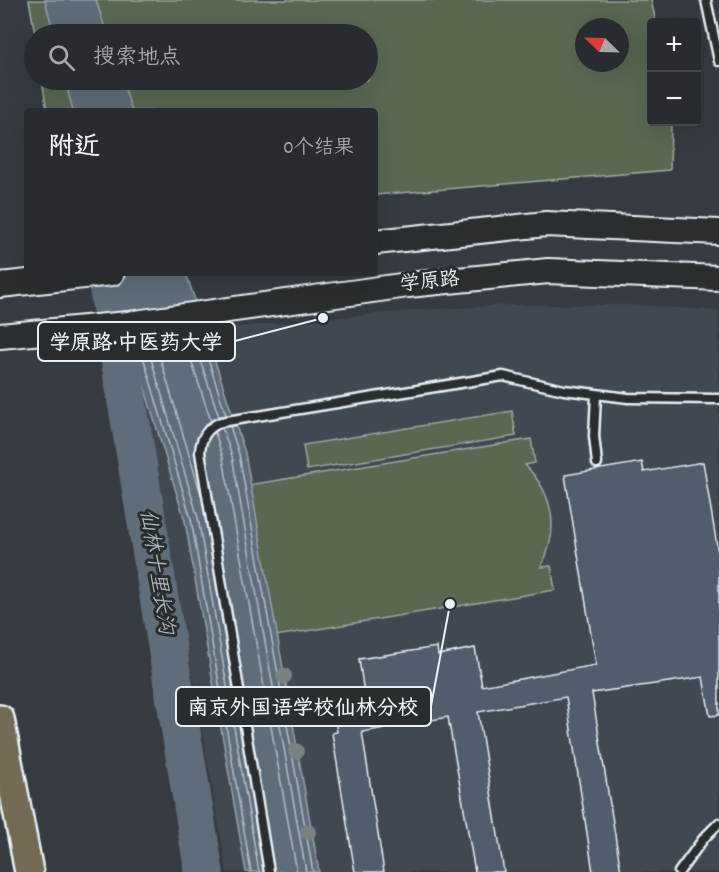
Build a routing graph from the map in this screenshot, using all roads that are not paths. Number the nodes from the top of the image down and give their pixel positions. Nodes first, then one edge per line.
1 (706, 0) edge
2 (719, 61) edge
3 (719, 232) edge
4 (378, 242) edge
5 (84, 276) edge
6 (719, 278) edge
7 (0, 285) edge
8 (0, 336) edge
9 (596, 395) junction
10 (719, 399) edge
11 (597, 463) dead end
12 (0, 719) edge
13 (719, 823) edge
14 (29, 872) edge
15 (269, 872) edge
16 (679, 872) edge

1 - 2 lane
3 - 4 street
5 - 7 street
6 - 8 street, 学原路
9 - 10 lane
9 - 11 lane
9 - 15 lane
12 - 14 main road
13 - 16 lane

